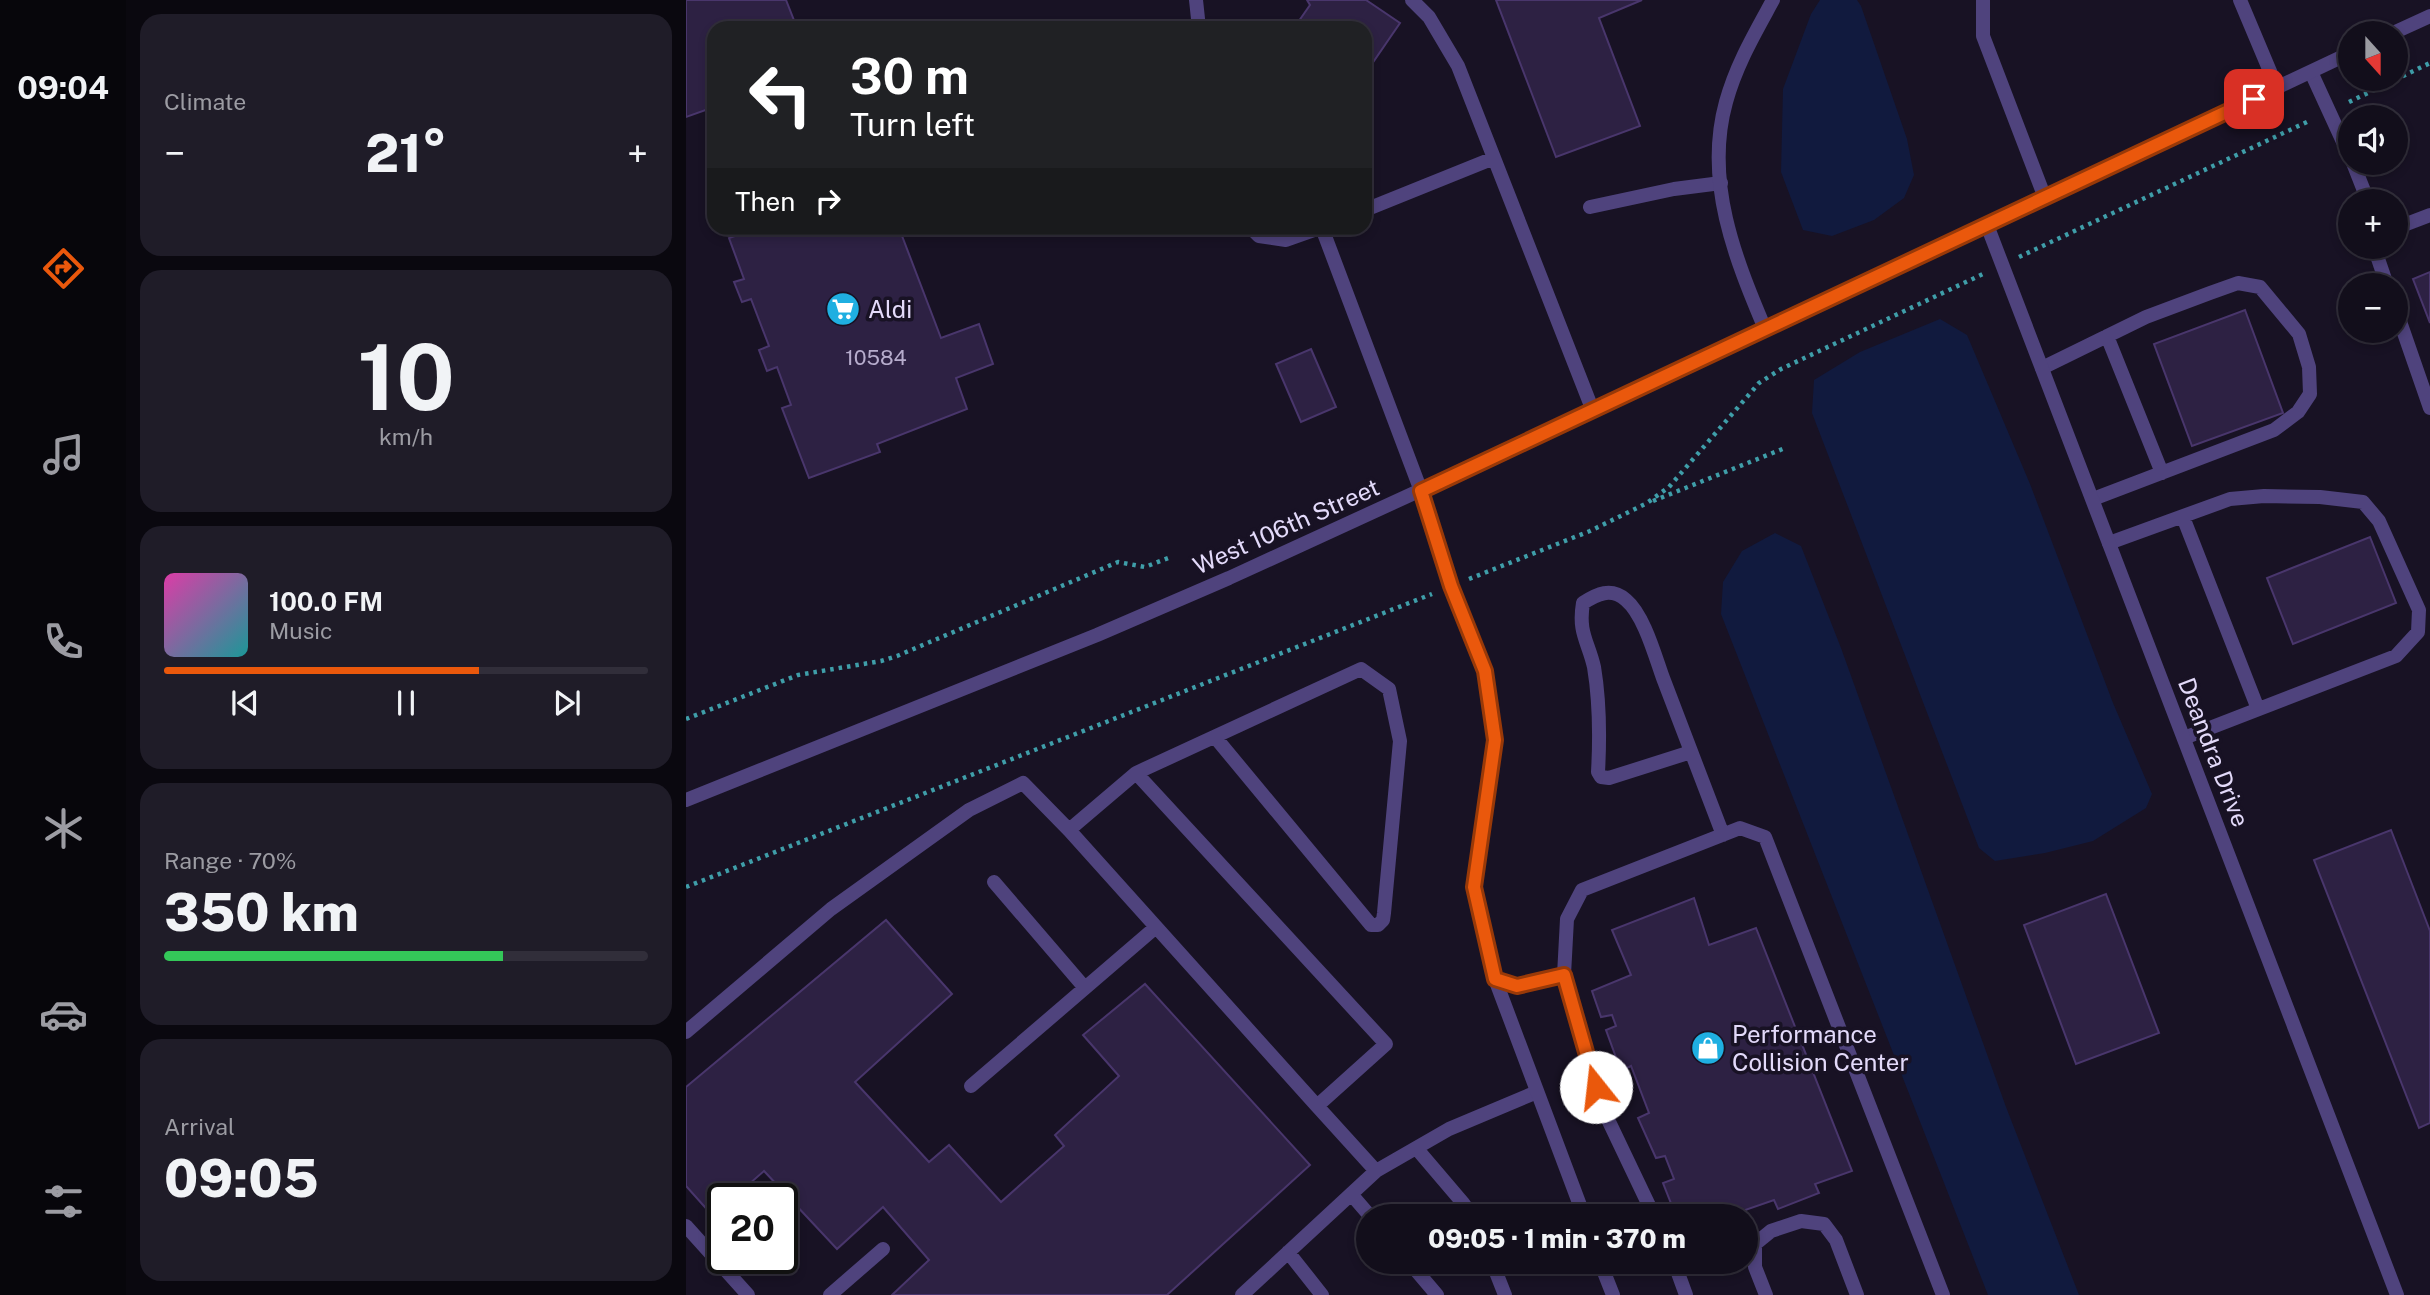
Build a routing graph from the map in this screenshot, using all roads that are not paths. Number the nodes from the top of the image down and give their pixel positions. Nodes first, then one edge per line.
1 (1196, 0) edge
2 (1412, 0) edge
3 (1773, 0) edge
4 (1983, 0) edge
5 (2240, 0) edge
6 (2430, 16) edge
7 (1198, 21) edge
8 (2408, 26) edge
9 (2338, 59) edge
10 (2311, 72) junction
11 (2277, 88) junction
12 (2338, 131) edge
13 (1494, 158) junction
14 (1721, 183) junction
15 (2045, 198) junction
16 (1372, 207) edge
17 (1590, 207) dead end
18 (2430, 215) edge
19 (2408, 223) edge
20 (1987, 225) junction
21 (1258, 235) edge
22 (1301, 235) edge
23 (1324, 235) edge
24 (1765, 329) junction
25 (2107, 336) junction
26 (2407, 343) edge
27 (2042, 368) junction
28 (2430, 408) edge
29 (1593, 411) junction
30 (2162, 473) junction
31 (1421, 491) junction
32 (2093, 499) junction
33 (2183, 517) junction
34 (2109, 543) junction
35 (2258, 709) junction
36 (1214, 737) junction
37 (2184, 738) junction
38 (1691, 752) junction
39 (1136, 773) junction
40 (686, 800) edge
41 (1069, 830) junction
42 (1723, 835) junction
43 (994, 882) dead end
44 (1156, 927) junction
45 (1564, 975) junction
46 (1495, 979) junction
47 (1085, 988) junction
48 (688, 1026) edge
49 (971, 1086) dead end
50 (1537, 1092) junction
51 (1317, 1106) junction
52 (1417, 1149) junction
53 (1376, 1171) junction
54 (1351, 1194) junction
55 (1360, 1204) edge
56 (1464, 1204) edge
57 (1579, 1204) edge
58 (1648, 1204) edge
59 (686, 1226) edge
60 (883, 1249) dead end
61 (707, 1250) edge
62 (1288, 1252) junction
63 (729, 1274) edge
64 (1419, 1274) edge
65 (1497, 1274) edge
66 (1605, 1274) edge
67 (1678, 1274) edge
68 (748, 1295) edge
69 (830, 1295) edge
70 (1242, 1295) edge
71 (1322, 1295) edge
72 (1437, 1295) edge
73 (1505, 1295) edge
74 (1613, 1295) edge
75 (1686, 1295) edge
76 (1766, 1295) edge
77 (1857, 1295) edge
78 (1942, 1295) edge
79 (2397, 1295) edge

1 - 7 street
2 - 13 street
3 - 14 street
4 - 15 street
5 - 11 street
6 - 8 street
9 - 10 street, West 106th Street
10 - 11 street, West 106th Street
10 - 12 street
11 - 15 street, West 106th Street
13 - 16 street
13 - 29 street
14 - 17 street
14 - 24 street
15 - 20 street, West 106th Street
18 - 19 street
20 - 24 street, West 106th Street
20 - 27 street, Deandra Drive
21 - 22 street
23 - 31 street
24 - 29 street, West 106th Street
25 - 27 street
25 - 30 street
25 - 30 street
26 - 28 street
27 - 32 street, Deandra Drive
29 - 31 street, West 106th Street
30 - 32 street
31 - 40 street, West 106th Street
31 - 46 street
32 - 34 street, Deandra Drive
33 - 34 street
33 - 35 street
33 - 35 street
34 - 37 street, Deandra Drive
35 - 37 street
36 - 36 street
36 - 39 street
37 - 79 street, Deandra Drive
38 - 38 street
38 - 42 street
39 - 41 street
39 - 51 street
41 - 44 street
41 - 48 street
42 - 45 street
42 - 78 street
43 - 47 street
44 - 47 street
44 - 51 street
45 - 46 street
45 - 58 street
46 - 50 street
47 - 49 street
50 - 52 street
50 - 57 street
51 - 53 street
52 - 53 street
52 - 56 street
53 - 54 street
54 - 55 street
54 - 62 street
59 - 61 street
60 - 69 street
62 - 70 street
62 - 71 street
63 - 68 street
64 - 72 street
65 - 73 street
66 - 74 street
67 - 75 street
76 - 77 street

